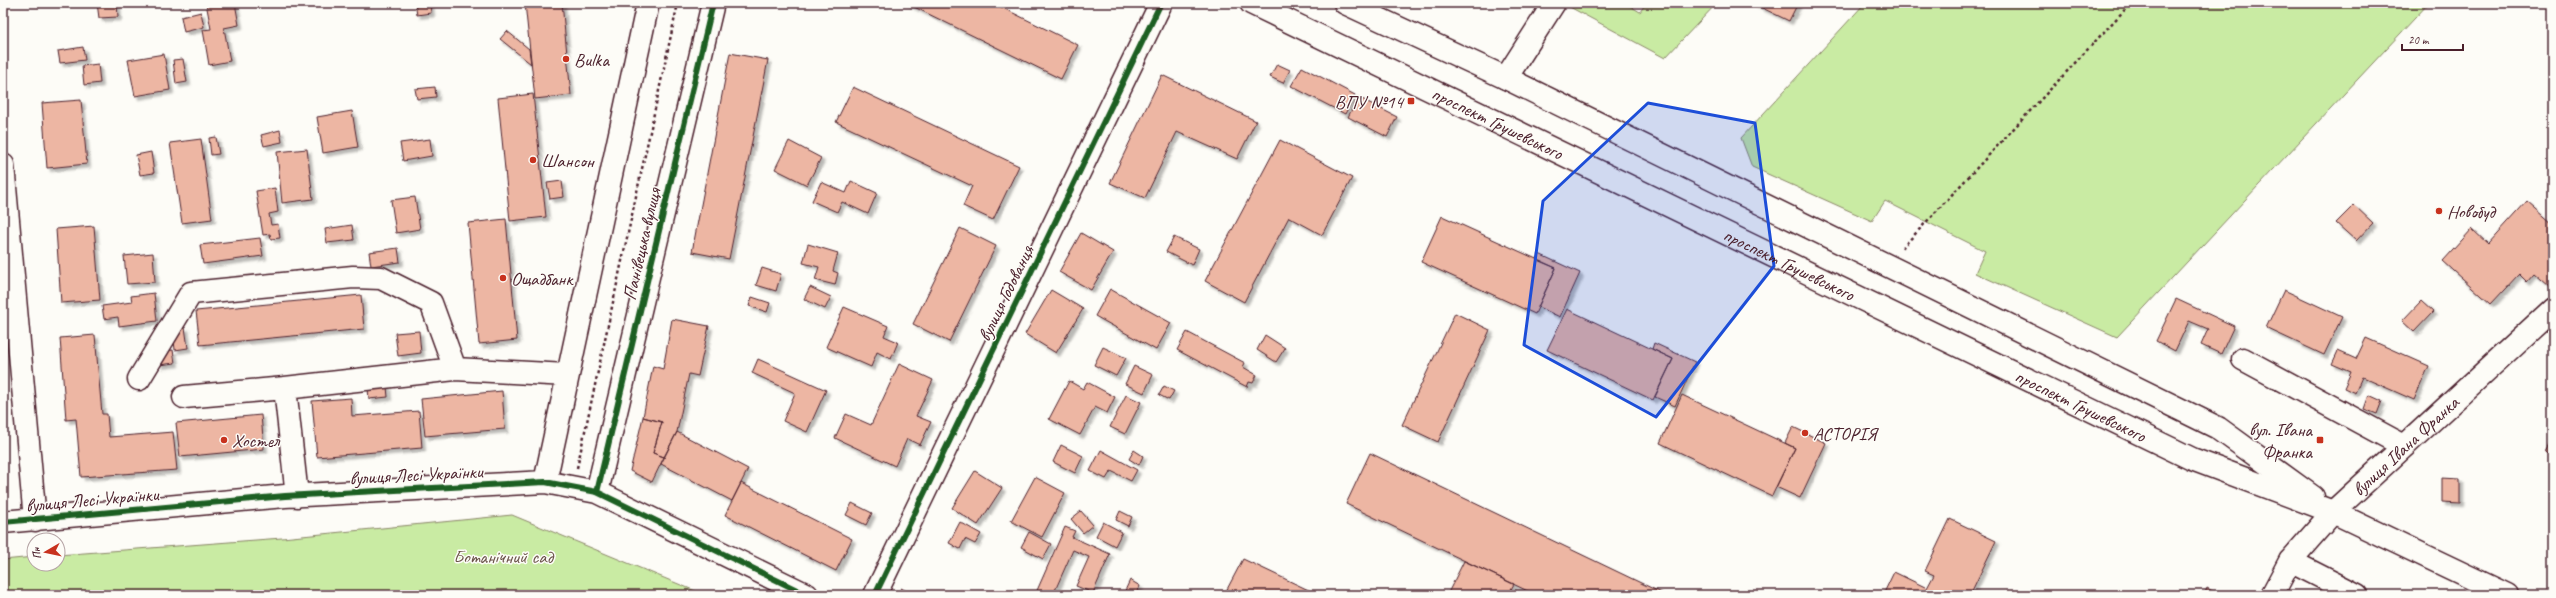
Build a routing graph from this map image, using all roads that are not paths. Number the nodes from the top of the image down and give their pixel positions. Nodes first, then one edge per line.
1 (648, 3) edge
2 (713, 3) edge
3 (1162, 3) edge
4 (1251, 3) edge
5 (1345, 3) edge
6 (1554, 3) edge
7 (1506, 78) junction
8 (3, 165) edge
9 (2553, 309) edge
10 (2243, 359) dead end
11 (455, 369) junction
12 (567, 375) junction
13 (139, 379) dead end
14 (285, 388) junction
15 (184, 398) dead end
16 (2404, 446) junction
17 (545, 482) junction
18 (597, 492) junction
19 (297, 496) junction
20 (2333, 512) junction
21 (35, 520) junction
22 (3, 522) edge
23 (2290, 561) junction
24 (807, 595) edge
25 (875, 595) edge
26 (2272, 595) edge
27 (2357, 595) edge
28 (2506, 595) edge

1 - 12 street
2 - 18 street, Панівецька вулиця
3 - 25 street, вулиця Годованця
4 - 20 street, проспект Грушевського
5 - 7 street, проспект Грушевського
6 - 7 street
7 - 20 street, проспект Грушевського
8 - 21 street
9 - 16 street, вулиця Івана Франка
10 - 16 street
11 - 12 street
11 - 13 street
11 - 14 street
12 - 17 street
14 - 15 street
14 - 19 street
16 - 20 street, вулиця Івана Франка
17 - 18 street, вулиця Лесі Українки
17 - 19 street, вулиця Лесі Українки
18 - 24 street, вулиця Лесі Українки
19 - 21 street, вулиця Лесі Українки
20 - 23 street, вулиця Івана Франка
20 - 28 street, проспект Грушевського
21 - 22 street, вулиця Лесі Українки
23 - 26 street, вулиця Івана Франка
23 - 27 street

